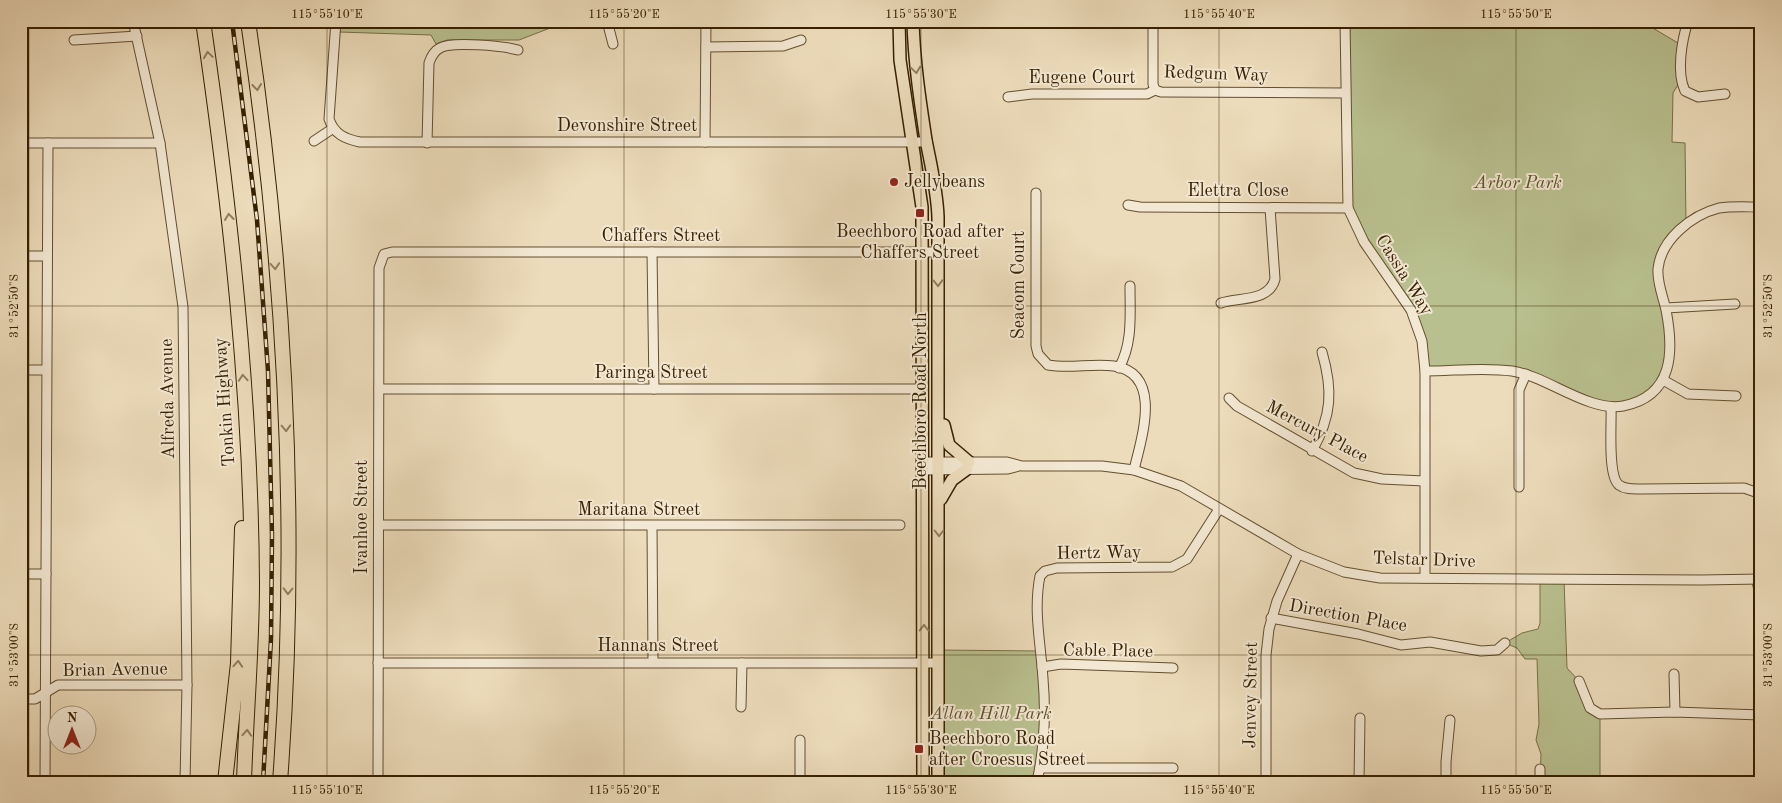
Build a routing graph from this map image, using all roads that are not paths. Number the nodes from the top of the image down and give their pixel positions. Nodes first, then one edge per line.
1 (133, 21) edge
2 (203, 21) edge
3 (248, 21) edge
4 (336, 21) edge
5 (607, 21) edge
6 (706, 21) edge
7 (899, 21) edge
8 (913, 21) edge
9 (1152, 21) edge
10 (1345, 21) edge
11 (1688, 21) edge
12 (137, 36) junction
13 (74, 40) dead end
14 (801, 40) dead end
15 (613, 44) dead end
16 (706, 47) junction
17 (518, 50) dead end
18 (1155, 90) junction
19 (1344, 93) junction
20 (1725, 94) dead end
21 (1008, 96) dead end
22 (332, 129) junction
23 (314, 141) dead end
24 (705, 142) junction
25 (912, 142) junction
26 (927, 142) junction
27 (21, 143) edge
28 (48, 143) junction
29 (160, 143) junction
30 (427, 143) junction
31 (1036, 193) dead end
32 (1128, 205) dead end
33 (1761, 207) edge
34 (1270, 208) junction
35 (1348, 208) junction
36 (652, 252) junction
37 (924, 252) junction
38 (938, 252) junction
39 (384, 254) joint
40 (21, 256) edge
41 (47, 256) junction
42 (1130, 286) dead end
43 (1221, 303) dead end
44 (1735, 304) dead end
45 (1666, 308) junction
46 (1322, 352) dead end
47 (1120, 368) junction
48 (21, 370) edge
49 (46, 370) junction
50 (1425, 371) junction
51 (1526, 374) junction
52 (1663, 380) junction
53 (379, 389) junction
54 (654, 389) junction
55 (923, 389) junction
56 (1736, 396) dead end
57 (1229, 398) dead end
58 (939, 406) junction
59 (1611, 407) junction
60 (245, 415) junction
61 (1312, 451) junction
62 (924, 466) junction
63 (939, 466) junction
64 (968, 466) junction
65 (1134, 470) junction
66 (1424, 481) junction
67 (1519, 487) dead end
68 (1761, 494) edge
69 (939, 503) junction
70 (1219, 510) junction
71 (378, 525) junction
72 (900, 525) dead end
73 (652, 526) junction
74 (1298, 554) junction
75 (21, 574) edge
76 (46, 574) junction
77 (1425, 578) junction
78 (1759, 579) edge
79 (1761, 602) edge
80 (1272, 618) junction
81 (1505, 643) dead end
82 (653, 662) junction
83 (287, 663) junction
84 (378, 663) junction
85 (742, 663) junction
86 (924, 663) junction
87 (938, 663) junction
88 (1042, 667) junction
89 (1173, 668) dead end
90 (1674, 674) dead end
91 (1579, 681) dead end
92 (187, 685) junction
93 (46, 693) junction
94 (21, 699) edge
95 (742, 707) dead end
96 (1675, 712) junction
97 (1761, 715) edge
98 (1360, 718) dead end
99 (1450, 720) dead end
100 (800, 740) dead end
101 (1040, 768) junction
102 (1173, 768) dead end
103 (1540, 769) dead end
104 (45, 782) edge
105 (185, 782) edge
106 (225, 782) edge
107 (244, 782) edge
108 (280, 782) edge
109 (288, 782) edge
110 (378, 782) edge
111 (800, 782) edge
112 (924, 782) edge
113 (938, 782) edge
114 (1037, 782) edge
115 (1266, 782) edge
116 (1359, 782) edge
117 (1446, 782) edge
118 (1540, 782) edge

1 - 12 street, Alfreda Avenue
60 -> 2 highway, Tonkin Highway
3 -> 83 highway
4 - 22 street
5 - 15 street
6 - 16 street
7 - 25 main road, Beechboro Road North
8 -> 26 main road, Beechboro Road North
9 - 18 street, Redgum Way
10 - 19 street, Cassia Way
11 - 20 street
12 - 13 street
12 - 29 street, Alfreda Avenue
14 - 16 street
16 - 24 street
17 - 30 street
18 - 19 street, Redgum Way
18 - 21 street, Eugene Court
19 - 35 street, Cassia Way
22 - 23 street
22 - 30 street, Devonshire Street
24 - 25 street, Devonshire Street
24 - 30 street, Devonshire Street
25 - 26 street, Devonshire Street
25 - 37 main road, Beechboro Road North
26 - 38 main road, Beechboro Road North
27 - 28 street
28 - 29 street
28 - 41 street
29 - 92 street, Alfreda Avenue
31 - 47 street, Seacom Court
32 - 34 street, Elettra Close
33 - 45 street
34 - 35 street, Elettra Close
34 - 43 street
35 - 50 street, Cassia Way
36 - 37 street, Chaffers Street
36 - 39 street, Chaffers Street
36 - 54 street
37 - 38 street, Chaffers Street
37 - 55 main road, Beechboro Road North
38 -> 58 main road, Beechboro Road North
39 - 53 street, Ivanhoe Street
40 - 41 street
41 - 49 street
42 - 47 street
44 - 45 street
45 - 52 street
46 - 61 street
47 - 65 street
48 - 49 street
49 - 76 street
50 - 51 street
50 - 66 street, Cassia Way
51 - 59 street
51 - 67 street
52 - 56 street
52 - 59 street
53 - 54 street, Paringa Street
53 - 71 street, Ivanhoe Street
54 - 55 street, Paringa Street
55 - 62 main road, Beechboro Road North
57 - 61 street, Mercury Place
58 - 63 main road, Beechboro Road North
58 - 64 main road
59 - 68 street
106 -> 60 highway
107 -> 60 highway, Tonkin Highway
61 - 66 street, Mercury Place
62 - 63 street, Telstar Drive
86 -> 62 main road, Beechboro Road North
63 - 64 street, Telstar Drive
63 - 69 main road, Beechboro Road North
64 - 65 street, Telstar Drive
64 - 69 main road
65 - 70 street, Telstar Drive
66 - 77 street, Cassia Way
69 -> 87 main road, Beechboro Road North
70 - 74 street, Telstar Drive
70 - 88 street, Hertz Way
71 - 73 street, Maritana Street
71 - 84 street, Ivanhoe Street
72 - 73 street, Maritana Street
73 - 82 street
74 - 77 street, Telstar Drive
74 - 80 street, Jenvey Street
75 - 76 street
76 - 93 street
77 - 78 street, Telstar Drive
78 - 79 street
80 - 81 street, Direction Place
80 - 115 street, Jenvey Street
82 - 84 street, Hannans Street
82 - 85 street, Hannans Street
83 - 108 highway
83 - 109 highway
84 - 110 street, Ivanhoe Street
85 - 86 street, Hannans Street
85 - 95 street
86 - 87 street, Hannans Street
86 - 112 main road, Beechboro Road North
87 - 113 main road, Beechboro Road North
88 - 89 street, Cable Place
88 - 101 street, Hertz Way
90 - 96 street
91 - 96 street
92 - 93 street, Brian Avenue
92 - 105 street, Alfreda Avenue
93 - 94 street, Brian Avenue
93 - 104 street
96 - 97 street
98 - 116 street
99 - 117 street
100 - 111 street
101 - 102 street
101 - 114 street, Hertz Way
103 - 118 street

